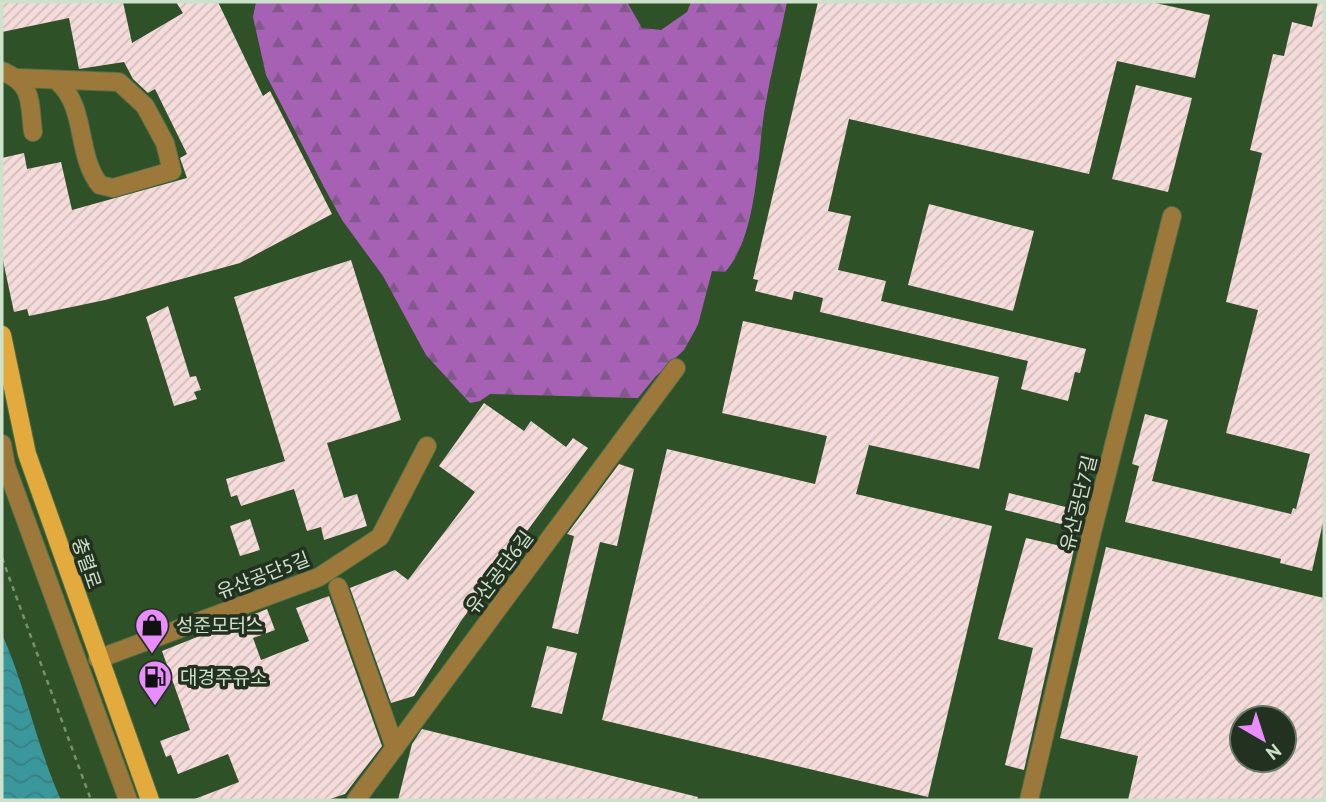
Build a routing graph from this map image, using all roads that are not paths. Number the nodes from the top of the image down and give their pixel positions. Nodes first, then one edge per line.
1 (10, 74) edge
2 (58, 82) junction
3 (33, 132) dead end
4 (1172, 216) dead end
5 (2, 335) edge
6 (676, 368) dead end
7 (2, 444) edge
8 (427, 446) dead end
9 (338, 587) dead end
10 (98, 659) junction
11 (395, 748) junction
12 (128, 800) edge
13 (150, 800) edge
14 (356, 800) edge
15 (1029, 800) edge

1 - 2 street
1 - 3 street
2 - 2 street
4 - 15 street, 유산공단7길
5 - 10 main road, 충렬로
6 - 11 street, 유산공단6길
7 - 12 street
8 - 10 street, 유산공단5길
9 - 11 street
10 - 13 main road, 충렬로
11 - 14 street, 유산공단6길

